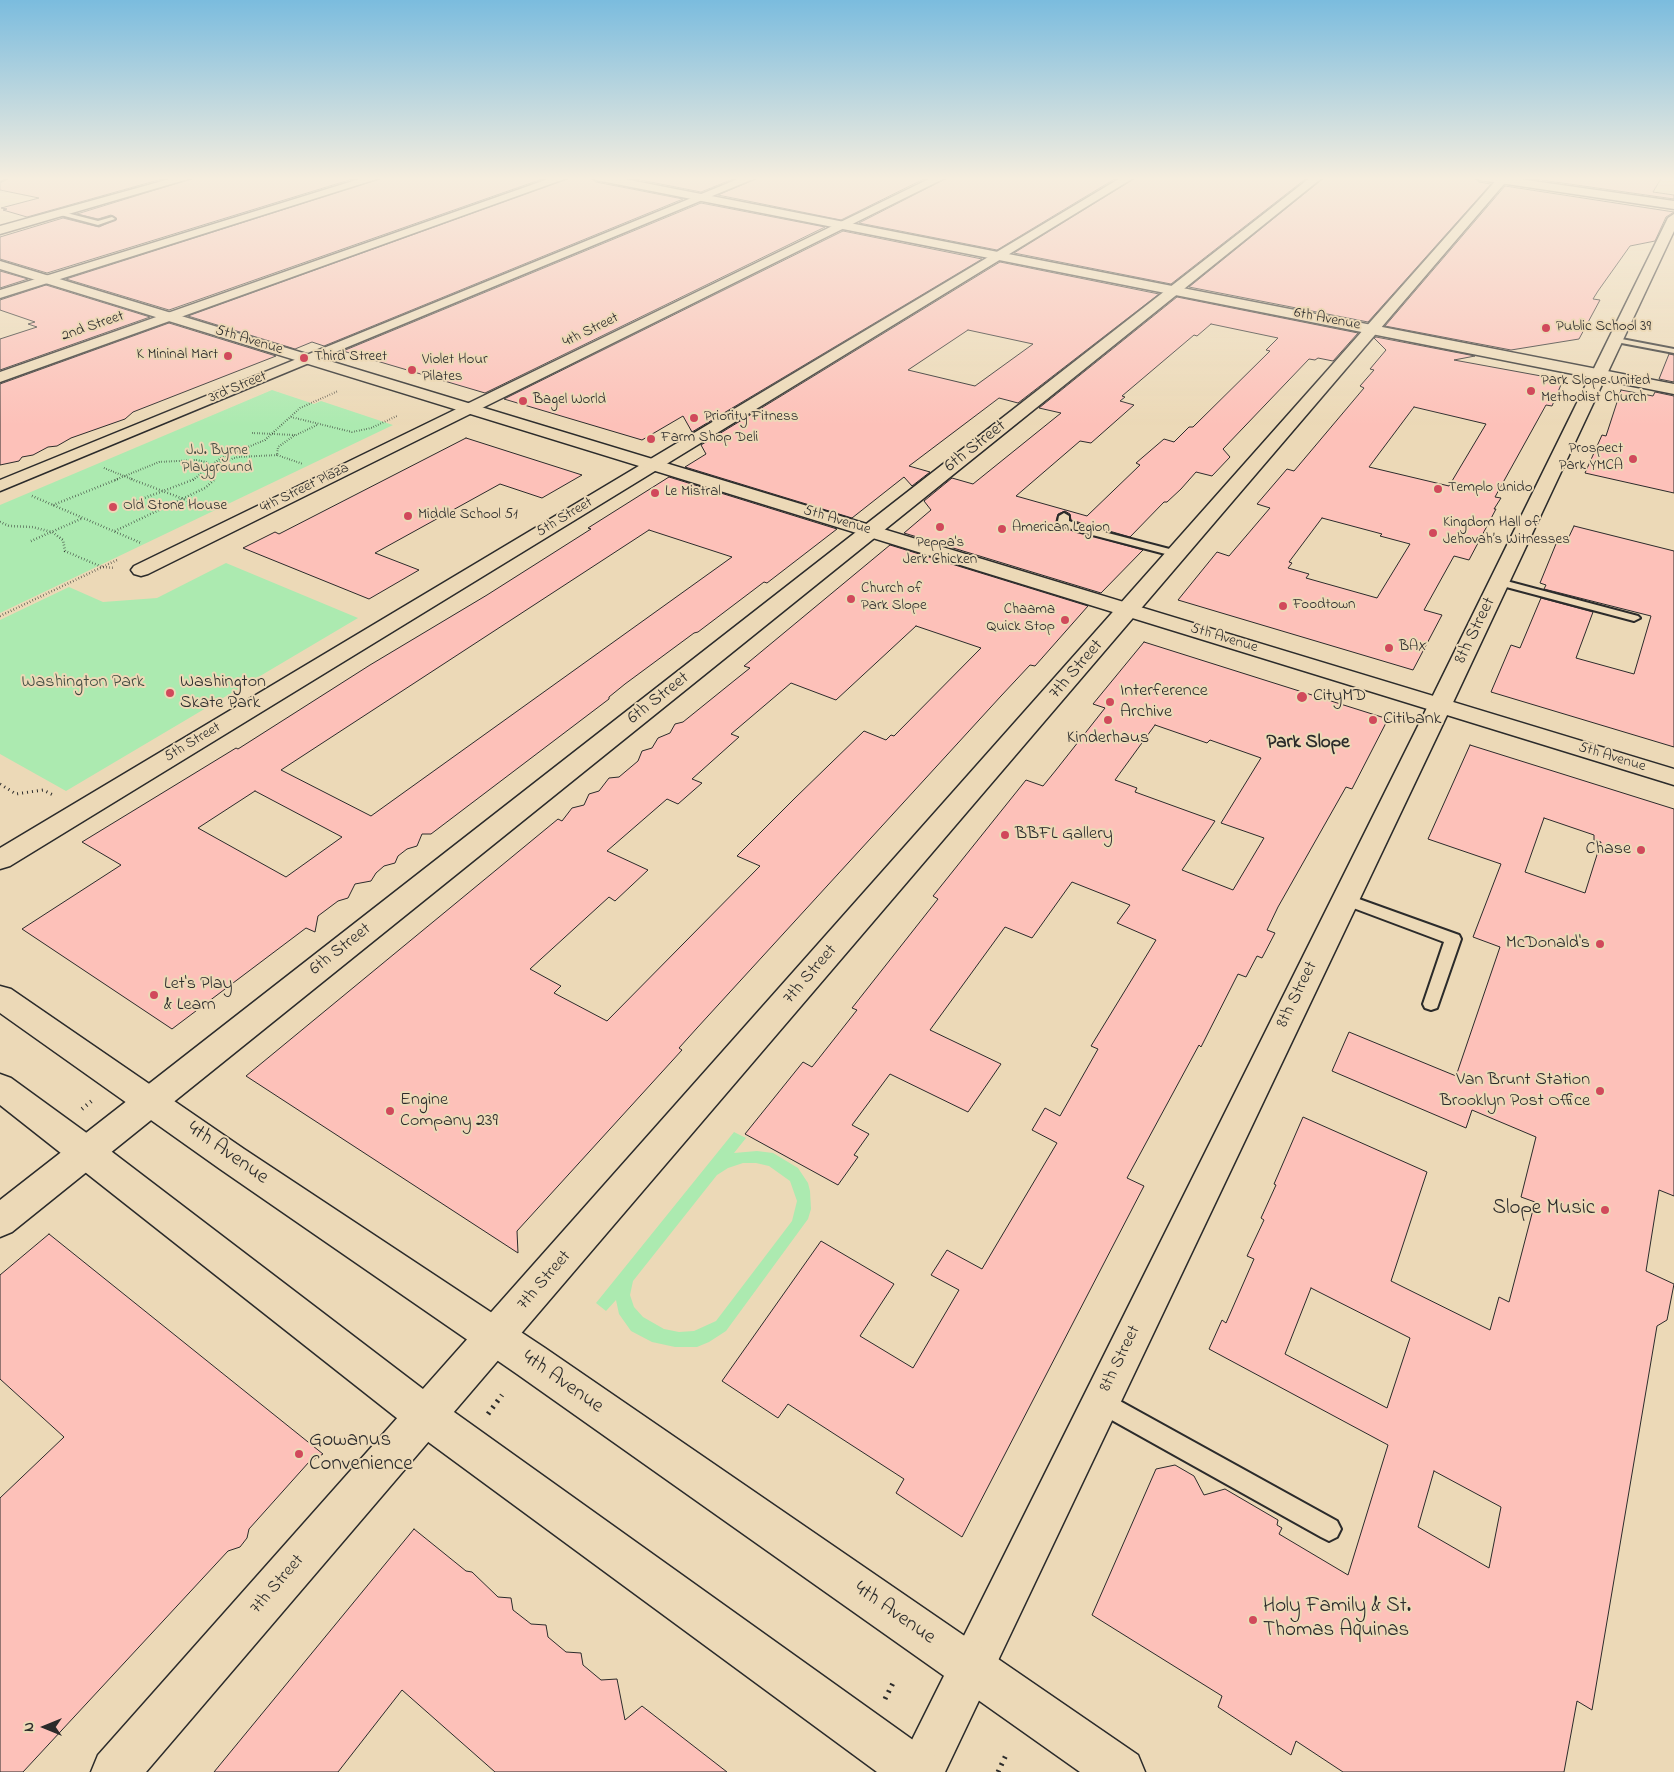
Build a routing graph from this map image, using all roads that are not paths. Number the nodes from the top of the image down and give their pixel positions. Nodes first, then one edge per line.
1 (112, 260) edge
2 (332, 260) edge
3 (552, 260) edge
4 (774, 260) edge
5 (993, 260) edge
6 (1018, 260) edge
7 (1213, 260) edge
8 (1434, 260) edge
9 (1653, 260) edge
10 (0, 265) edge
11 (47, 280) junction
12 (1174, 290) junction
13 (0, 294) edge
14 (170, 317) junction
15 (1373, 329) junction
16 (1614, 340) junction
17 (1674, 350) edge
18 (309, 360) junction
19 (1597, 374) junction
20 (0, 377) edge
21 (1674, 389) edge
22 (469, 409) junction
23 (653, 465) junction
24 (0, 486) edge
25 (1064, 516) dead end
26 (870, 531) junction
27 (1177, 554) junction
28 (140, 570) road end
29 (1499, 582) junction
30 (1128, 610) junction
31 (1634, 618) dead end
32 (1440, 705) junction
33 (1674, 777) edge
34 (0, 860) edge
35 (1345, 899) junction
36 (0, 997) edge
37 (1431, 1004) dead end
38 (0, 1087) edge
39 (151, 1101) junction
40 (87, 1152) junction
41 (0, 1221) edge
42 (496, 1337) junction
43 (1100, 1401) junction
44 (426, 1416) junction
45 (1329, 1529) dead end
46 (971, 1667) junction
47 (116, 1772) edge
48 (918, 1772) edge
49 (1121, 1772) edge

1 - 11 street
2 - 14 street, 2nd Street
3 - 18 street, 3rd Street
4 - 22 street, 4th Street
5 - 23 street, 5th Street
6 - 12 street, 6th Avenue
7 - 12 street, 6th Street
8 - 15 street, 7th Street
9 - 16 street, 8th Street
10 - 11 street, 5th Avenue
11 - 13 street
11 - 14 street, 5th Avenue
12 - 15 street, 6th Avenue
12 - 26 street, 6th Street
14 - 18 street, 5th Avenue
14 - 20 street, 2nd Street
15 - 19 street, 6th Avenue
15 - 27 street, 7th Street
16 - 17 lane
16 - 19 street, 8th Street
18 - 22 street, 5th Avenue
18 - 24 street, 3rd Street
19 - 21 street, 6th Avenue
19 - 29 street, 8th Street
22 - 23 street, 5th Avenue
22 - 28 street, 4th Street Plaza
23 - 26 street, 5th Avenue
23 - 34 street, 5th Street
25 - 27 lane
26 - 30 street, 5th Avenue
26 - 39 street, 6th Street
27 - 30 street, 7th Street
29 - 31 lane
29 - 32 street, 8th Street
30 - 32 street, 5th Avenue
30 - 42 street, 7th Street
32 - 33 street, 5th Avenue
32 - 35 street, 8th Street
35 - 37 lane
35 - 43 street, 8th Street
36 - 39 street, 4th Avenue
38 - 40 street
39 - 40 street, 6th Street
39 - 42 street, 4th Avenue
40 - 41 street, 6th Street
40 - 44 street
42 - 44 street, 7th Street
42 - 46 street, 4th Avenue
43 - 45 lane
43 - 46 street, 8th Street
44 - 47 street, 7th Street
44 - 48 street
46 - 48 street, 8th Street
46 - 49 street, 4th Avenue

